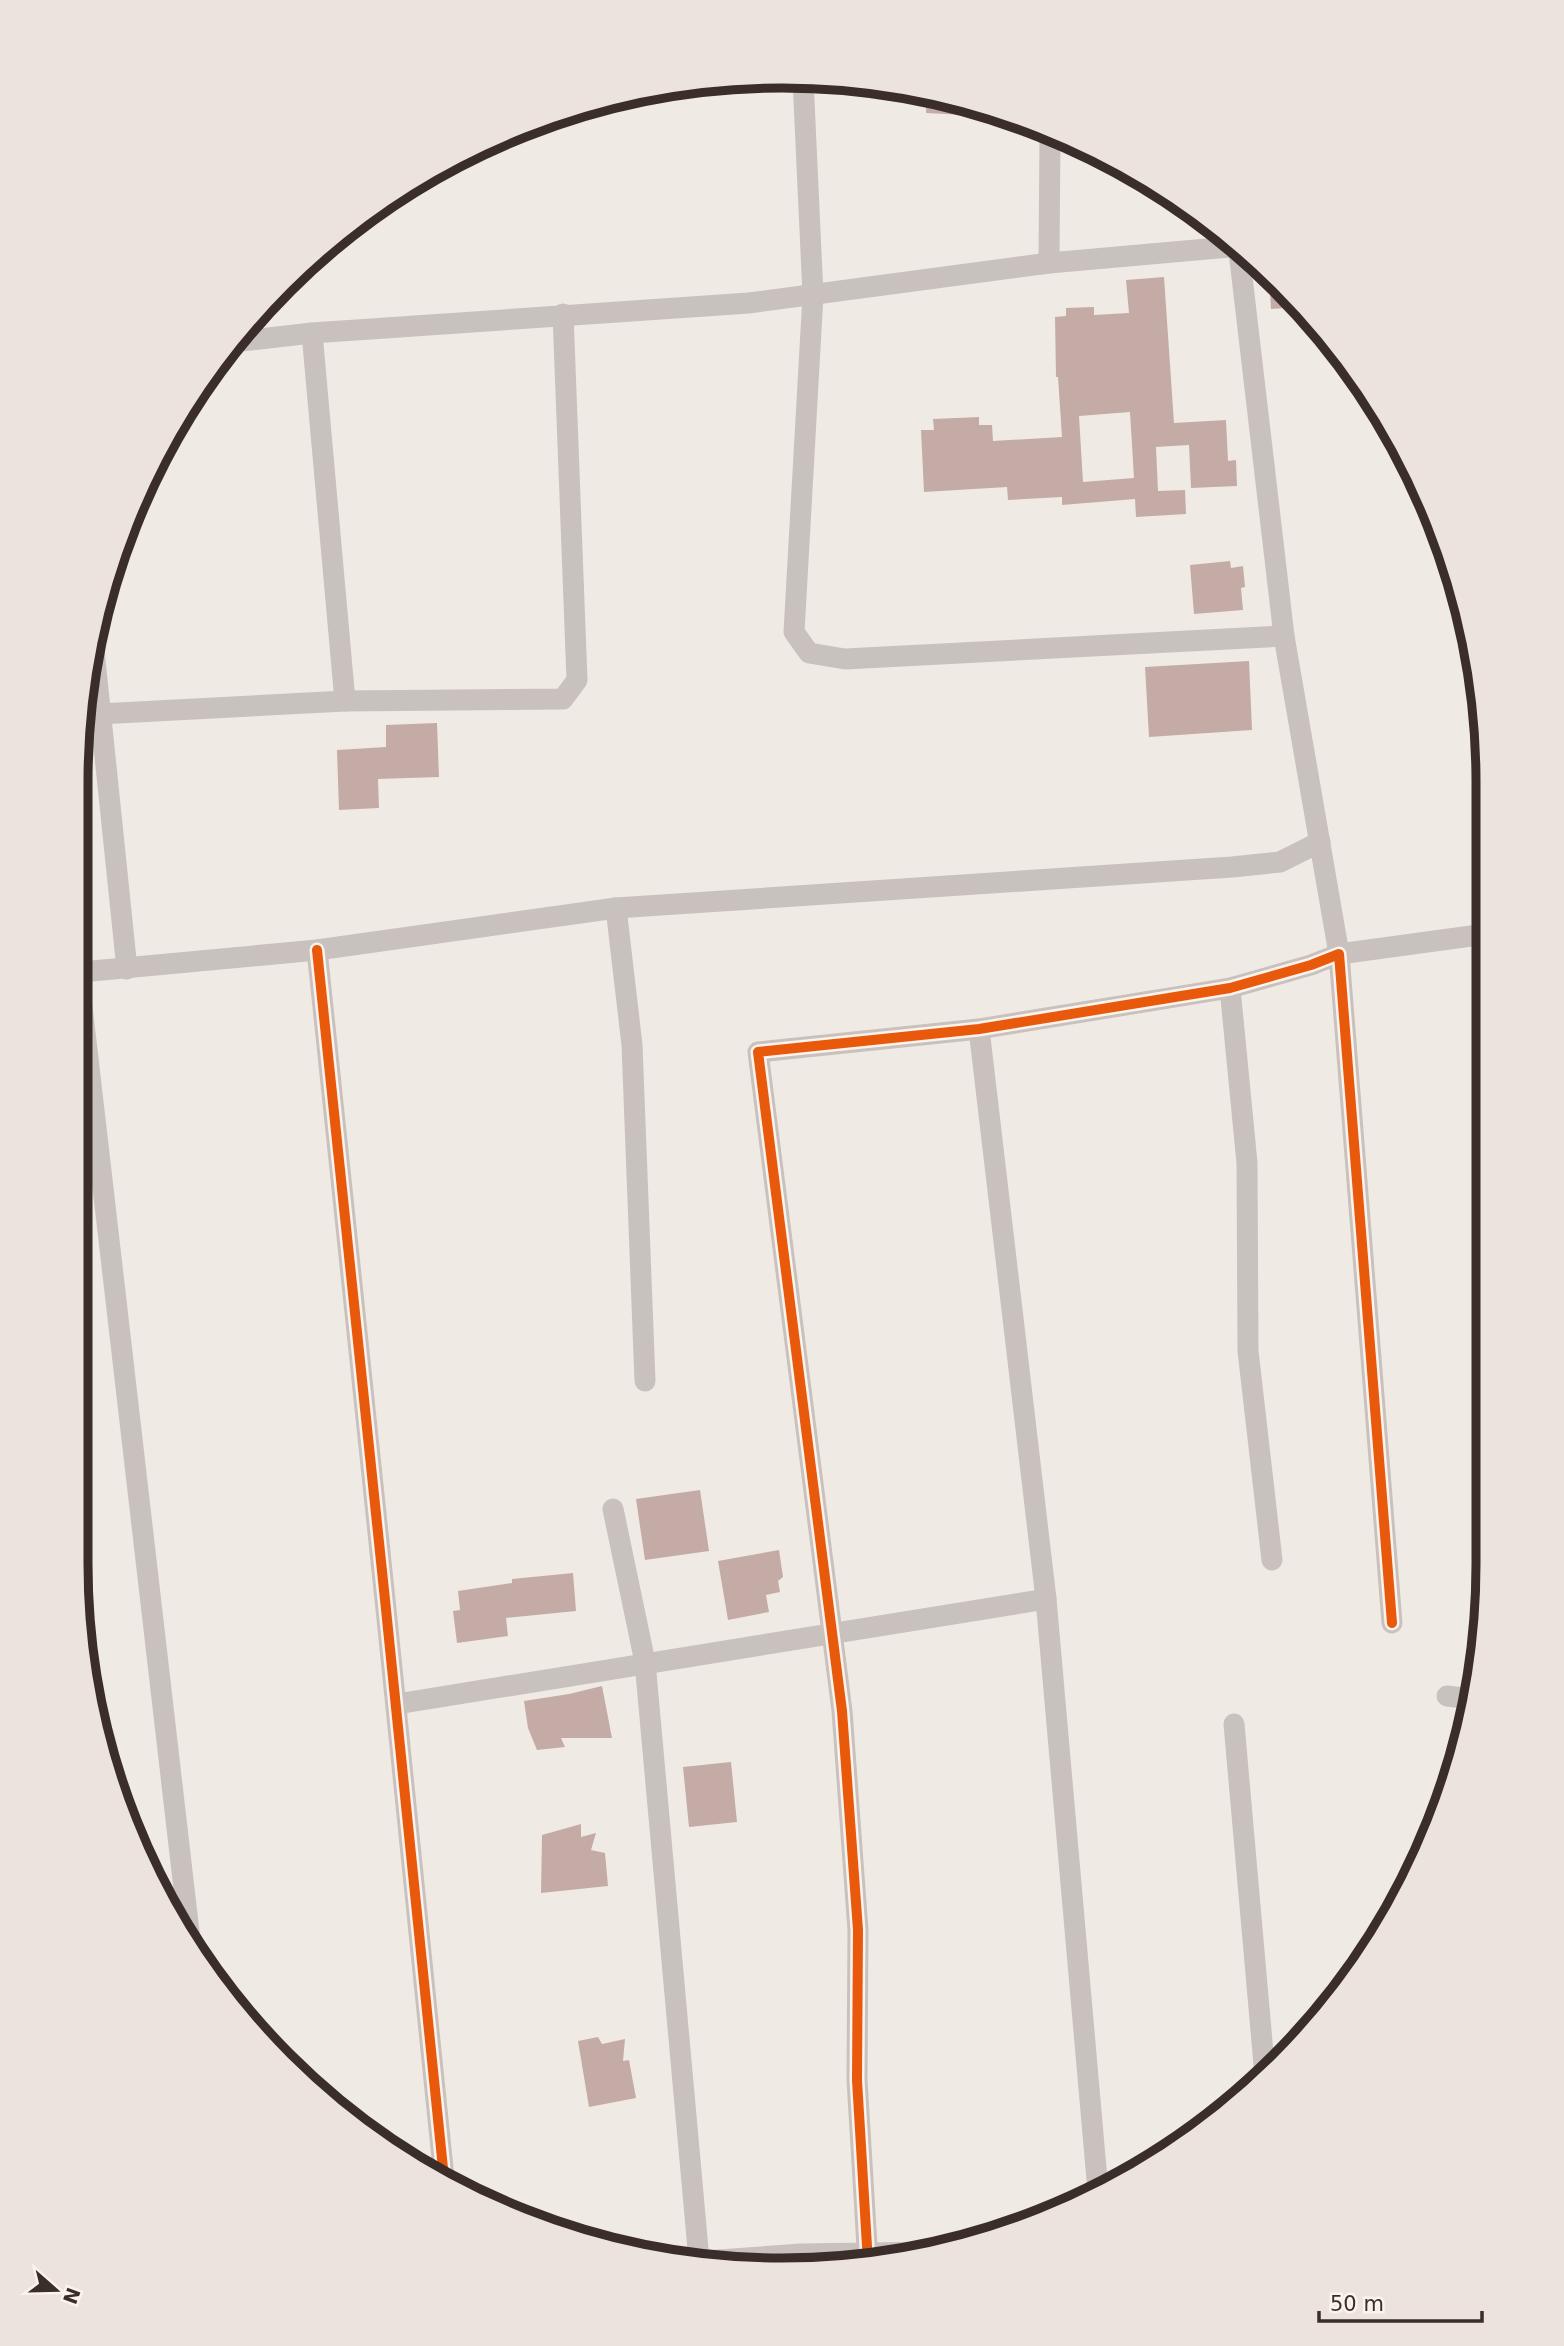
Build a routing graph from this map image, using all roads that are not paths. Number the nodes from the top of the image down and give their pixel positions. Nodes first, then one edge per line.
1 (803, 88) edge
2 (1050, 141) edge
3 (1224, 246) edge
4 (1241, 261) edge
5 (1049, 263) junction
6 (813, 295) junction
7 (563, 314) junction
8 (312, 333) junction
9 (246, 340) edge
10 (1284, 636) junction
11 (96, 676) edge
12 (345, 701) junction
13 (99, 714) junction
14 (1320, 842) junction
15 (616, 908) junction
16 (1476, 935) edge
17 (317, 950) junction
18 (1339, 954) junction
19 (127, 969) junction
20 (88, 972) edge
21 (1230, 988) junction
22 (979, 1029) junction
23 (88, 1059) edge
24 (645, 1381) dead end
25 (613, 1509) dead end
26 (1272, 1560) dead end
27 (1046, 1599) junction
28 (1392, 1623) dead end
29 (832, 1634) junction
30 (645, 1662) junction
31 (1447, 1696) dead end
32 (1463, 1698) edge
33 (397, 1704) junction
34 (1234, 1724) dead end
35 (188, 1922) edge
36 (1264, 2064) edge
37 (443, 2169) edge
38 (1097, 2182) edge
39 (694, 2253) edge
40 (868, 2253) edge
41 (837, 2256) edge
42 (751, 2257) edge

1 - 6 street
2 - 5 street
3 - 5 street
4 - 10 street
5 - 6 street
6 - 7 street
6 - 10 street
7 - 8 street
7 - 12 street
8 - 9 street
8 - 12 street
10 - 14 street
11 - 13 street
12 - 13 street
13 - 19 street
14 - 15 street
14 - 18 street
15 - 17 street
15 - 24 street
16 - 18 street
17 - 19 street
17 - 33 street
18 - 21 street
18 - 28 street
19 - 20 street
21 - 22 street
21 - 26 street
22 - 27 street
22 - 29 street
23 - 35 street
25 - 30 street
27 - 29 street
27 - 38 street
29 - 30 street
29 - 40 street
30 - 33 street
30 - 39 street
31 - 32 street
33 - 37 street
34 - 36 street
41 - 42 street

